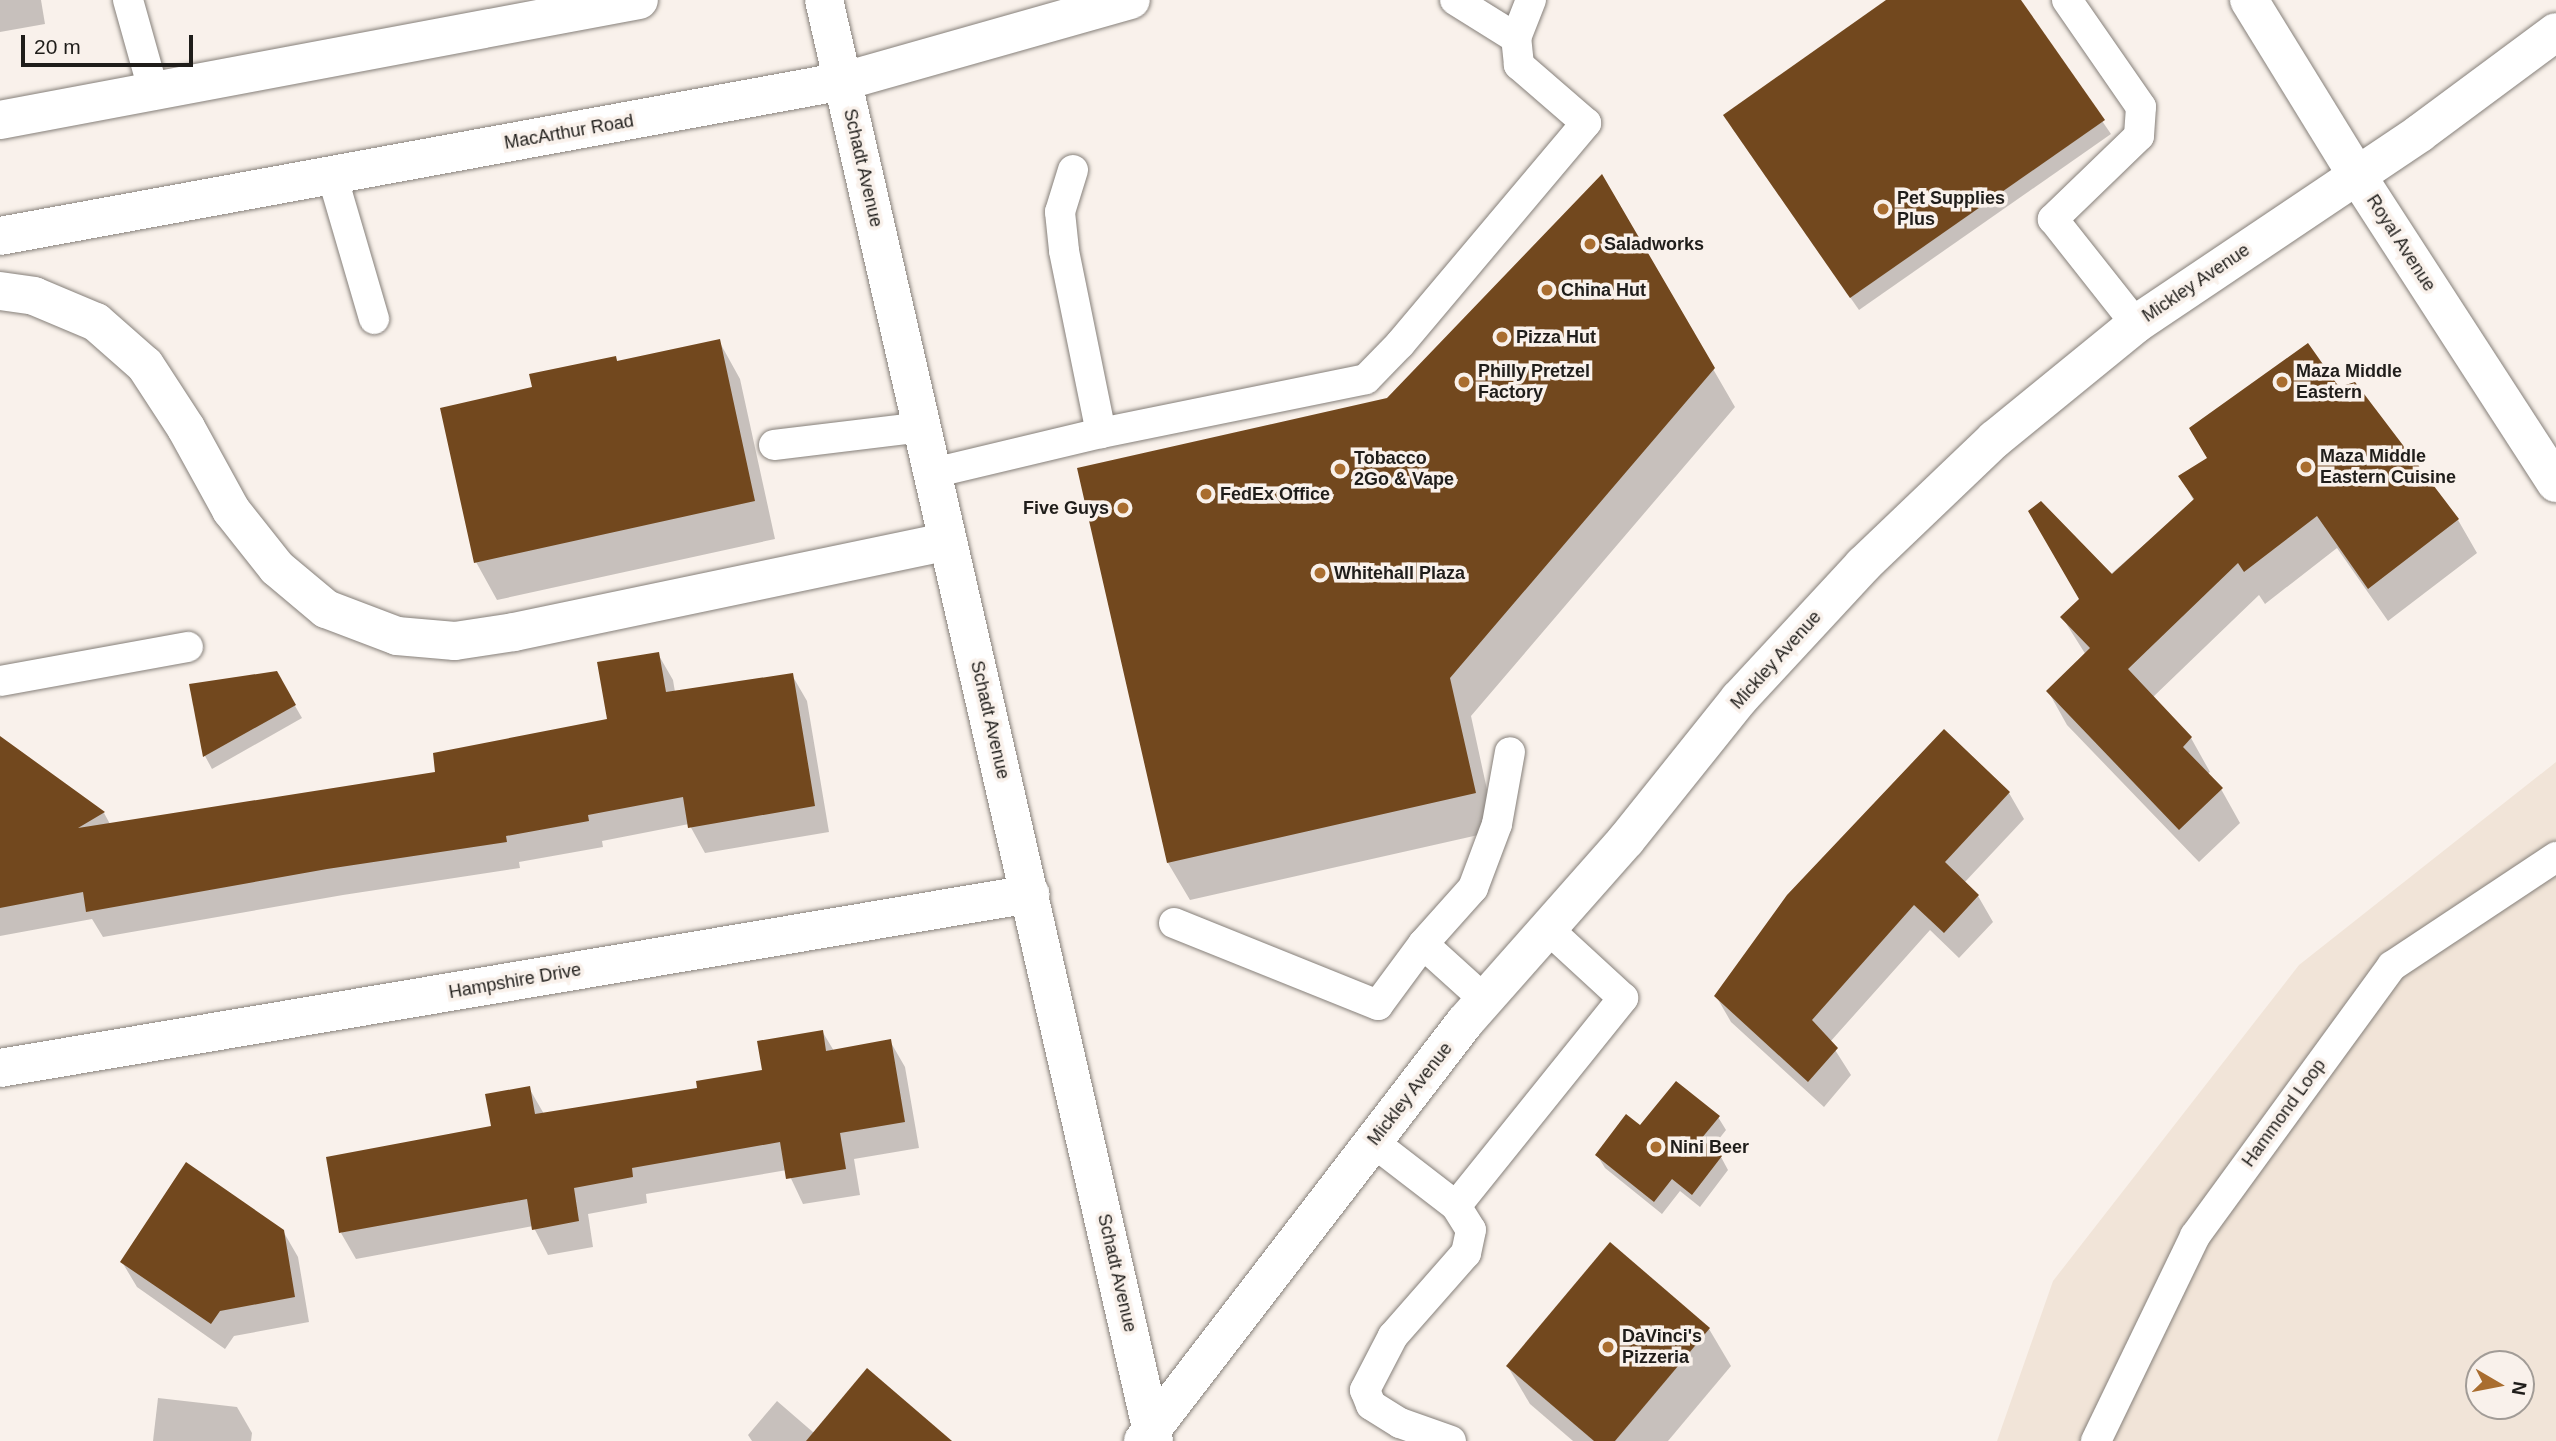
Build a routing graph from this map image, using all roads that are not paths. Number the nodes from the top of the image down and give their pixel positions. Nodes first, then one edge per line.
1 (128, 0) edge
2 (639, 0) edge
3 (824, 0) edge
4 (1131, 0) edge
5 (1455, 0) edge
6 (1531, 0) edge
7 (2067, 0) edge
8 (2249, 0) edge
9 (530, 10) edge
10 (2556, 32) edge
11 (1516, 38) junction
12 (844, 81) junction
13 (153, 89) junction
14 (0, 120) edge
15 (1073, 170) dead end
16 (2356, 174) junction
17 (332, 175) junction
18 (0, 236) edge
19 (0, 291) edge
20 (374, 319) dead end
21 (2136, 324) junction
22 (922, 427) junction
23 (1101, 433) junction
24 (774, 445) dead end
25 (933, 473) junction
26 (2556, 483) edge
27 (948, 541) junction
28 (188, 648) dead end
29 (0, 681) edge
30 (1510, 752) dead end
31 (2556, 857) edge
32 (1030, 894) junction
33 (1174, 923) dead end
34 (1548, 928) junction
35 (1423, 944) junction
36 (1485, 1000) junction
37 (0, 1068) edge
38 (1373, 1142) junction
39 (1456, 1206) junction
40 (1150, 1437) edge
41 (1451, 1441) edge
42 (2096, 1441) edge

1 - 13 lane
2 - 9 main road
3 - 12 main road, Schadt Avenue
4 - 12 main road, MacArthur Road
5 - 11 lane
6 - 11 lane
7 - 21 lane
8 - 16 main road, Royal Avenue
9 - 13 main road
10 - 16 main road, Mickley Avenue
11 - 23 lane
12 - 17 main road, MacArthur Road
12 - 22 main road, Schadt Avenue
13 - 14 main road
15 - 23 lane
16 - 21 main road, Mickley Avenue
16 - 26 main road, Royal Avenue
17 - 18 main road, MacArthur Road
17 - 20 lane
19 - 27 main road
21 - 34 main road, Mickley Avenue
22 - 24 lane
22 - 25 main road, Schadt Avenue
23 - 25 lane
25 - 27 main road, Schadt Avenue
27 - 32 main road, Schadt Avenue
28 - 29 lane
30 - 35 lane
31 - 42 lane, Hammond Loop
32 - 37 main road, Hampshire Drive
32 - 40 main road, Schadt Avenue
33 - 35 lane
34 - 36 main road, Mickley Avenue
34 - 39 lane
35 - 36 lane
36 - 38 main road, Mickley Avenue
38 - 39 lane
38 - 40 main road, Mickley Avenue
39 - 41 lane

